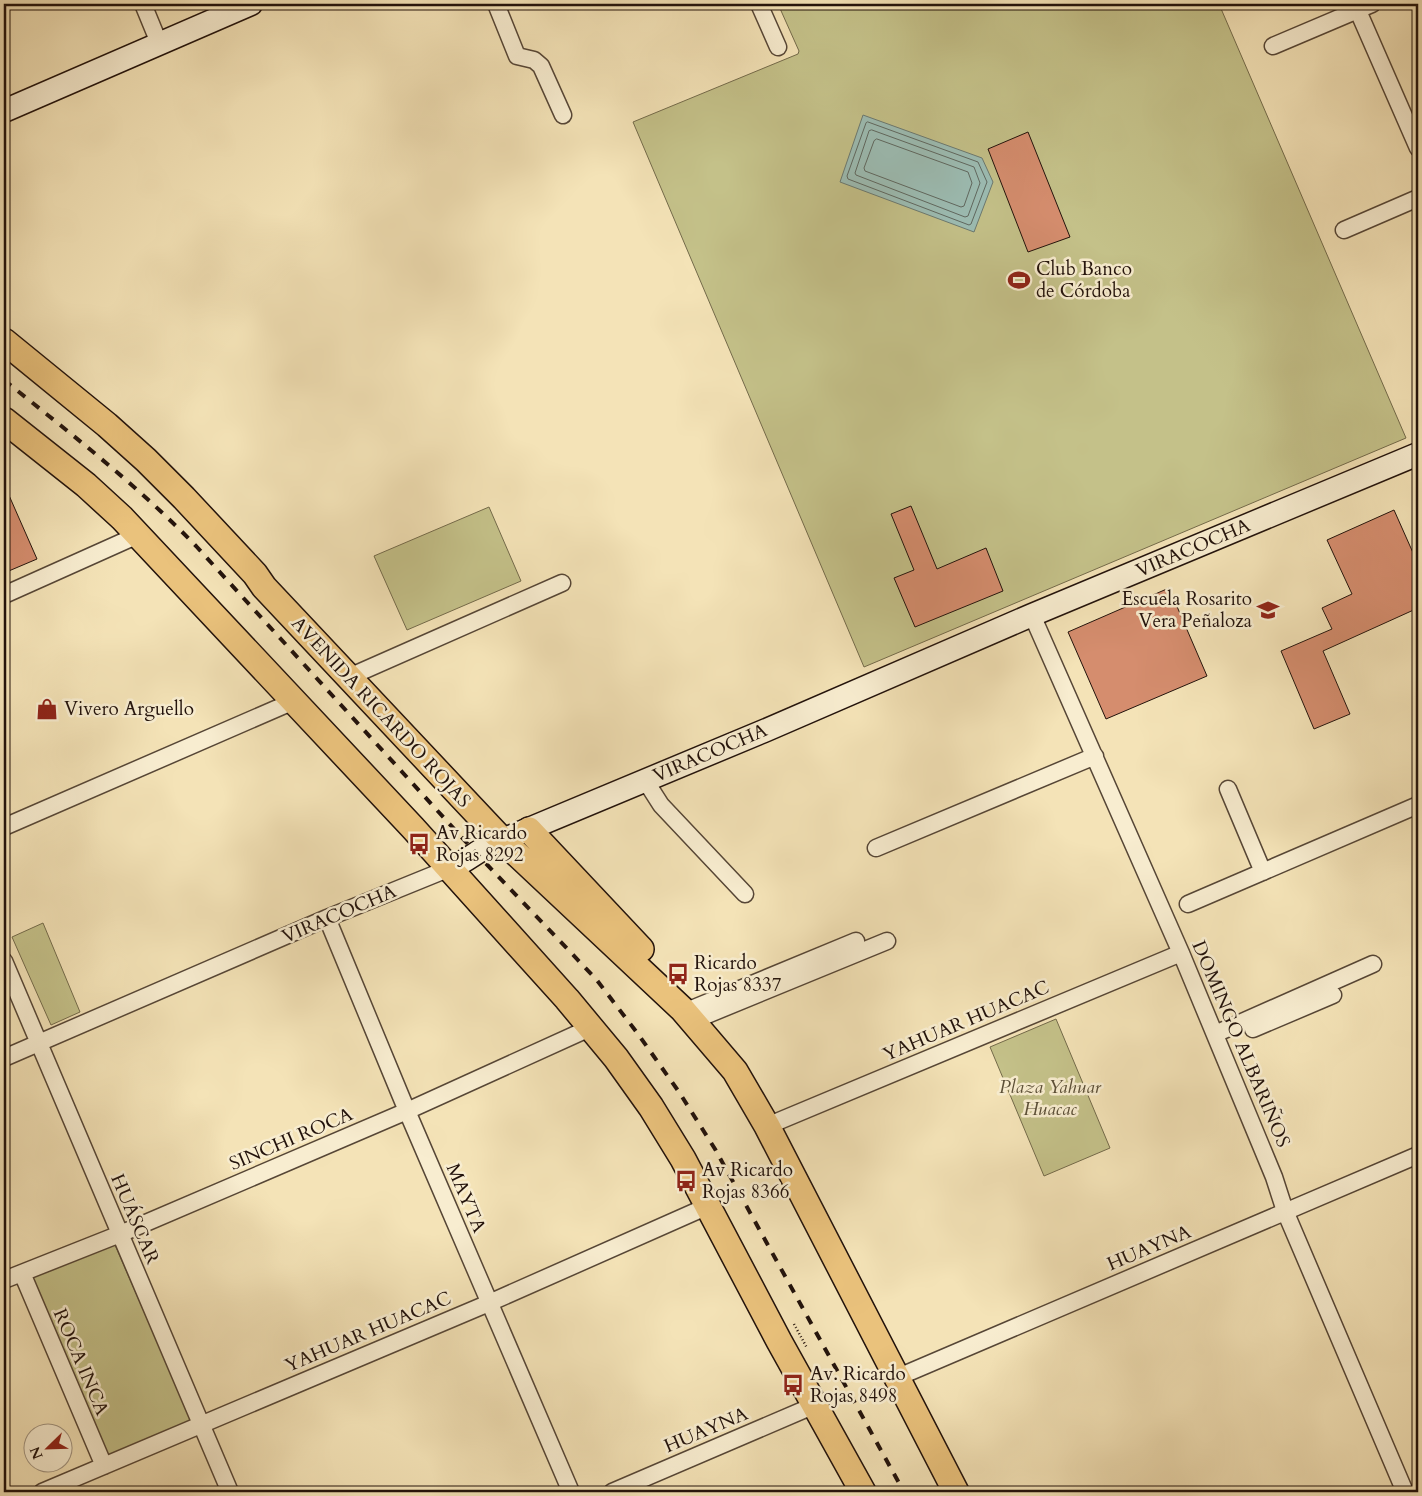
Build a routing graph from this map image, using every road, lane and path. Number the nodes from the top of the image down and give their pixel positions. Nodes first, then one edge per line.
1 (143, 4) edge
2 (251, 4) edge
3 (496, 4) edge
4 (759, 4) edge
5 (1361, 6) edge
6 (159, 43) junction
7 (1273, 46) dead end
8 (778, 48) dead end
9 (4, 111) edge
10 (563, 115) dead end
11 (1418, 148) edge
12 (1418, 198) edge
13 (1344, 230) dead end
14 (4, 341) edge
15 (4, 420) edge
16 (1418, 454) edge
17 (138, 535) junction
18 (562, 583) dead end
19 (4, 595) edge
20 (1032, 615) junction
21 (349, 677) junction
22 (294, 701) junction
23 (1095, 756) junction
24 (645, 780) junction
25 (1228, 789) dead end
26 (1418, 805) edge
27 (4, 827) edge
28 (529, 830) junction
29 (502, 840) junction
30 (876, 848) dead end
31 (450, 868) junction
32 (1263, 872) junction
33 (745, 894) dead end
34 (1188, 904) dead end
35 (327, 918) junction
36 (856, 941) dead end
37 (887, 941) dead end
38 (1181, 952) junction
39 (4, 961) edge
40 (1373, 964) dead end
41 (1333, 995) dead end
42 (698, 1012) junction
43 (592, 1028) junction
44 (1217, 1039) junction
45 (39, 1043) junction
46 (4, 1058) edge
47 (735, 1072) junction
48 (407, 1111) junction
49 (767, 1126) junction
50 (1418, 1155) edge
51 (708, 1206) junction
52 (1285, 1211) junction
53 (120, 1234) junction
54 (22, 1273) junction
55 (4, 1280) edge
56 (489, 1303) junction
57 (795, 1326) dead end
58 (801, 1337) dead end
59 (896, 1378) junction
60 (815, 1405) junction
61 (201, 1424) junction
62 (104, 1466) junction
63 (42, 1492) edge
64 (230, 1492) edge
65 (571, 1492) edge
66 (612, 1492) edge
67 (863, 1492) edge
68 (956, 1492) edge
69 (1405, 1492) edge

1 - 6 street
2 - 6 main road
3 - 10 street
4 - 8 street
5 - 7 street
5 - 11 street
6 - 9 main road
12 - 13 street
14 - 21 main road, AVENIDA RICARDO ROJAS
15 - 17 main road
16 - 20 main road, VIRACOCHA
17 - 19 street
17 - 22 main road
18 - 21 street
20 - 23 street, DOMINGO ALBARIÑOS
20 - 24 main road, VIRACOCHA
21 - 29 main road, AVENIDA RICARDO ROJAS
22 - 27 street
22 - 31 main road
23 - 30 street
23 - 38 street, DOMINGO ALBARIÑOS
24 - 28 main road, VIRACOCHA
24 - 33 street
25 - 32 street
26 - 32 street
28 - 29 main road, VIRACOCHA
28 - 42 main road
29 - 31 main road, VIRACOCHA
29 - 47 main road, AVENIDA RICARDO ROJAS
31 - 35 street, VIRACOCHA
31 - 43 main road
32 - 34 street
35 - 45 street, VIRACOCHA
35 - 48 street, MAYTA
36 - 42 street
37 - 42 street
38 - 44 street, DOMINGO ALBARIÑOS
38 - 49 street, YAHUAR HUACAC
39 - 45 street, HUÁSCAR
40 - 44 street
41 - 44 street
42 - 47 main road
43 - 48 street, SINCHI ROCA
43 - 51 main road
44 - 52 street, DOMINGO ALBARIÑOS
45 - 46 street, VIRACOCHA
45 - 53 street, HUÁSCAR
47 - 49 main road, AVENIDA RICARDO ROJAS
48 - 53 street, SINCHI ROCA
48 - 56 street, MAYTA
49 - 59 main road, AVENIDA RICARDO ROJAS
50 - 52 street, HUAYNA
51 - 56 street, YAHUAR HUACAC
51 - 60 main road
52 - 59 street, HUAYNA
52 - 69 street, DOMINGO ALBARIÑOS
53 - 54 street, SINCHI ROCA
53 - 61 street, HUÁSCAR
54 - 55 street, SINCHI ROCA
54 - 62 street, ROCA INCA
56 - 61 street, YAHUAR HUACAC
56 - 65 street, MAYTA
57 - 58 path
59 - 68 main road, AVENIDA RICARDO ROJAS
60 - 66 street, HUAYNA
60 - 67 main road
61 - 62 street, YAHUAR HUACAC
61 - 64 street, HUÁSCAR
62 - 63 street, YAHUAR HUACAC

